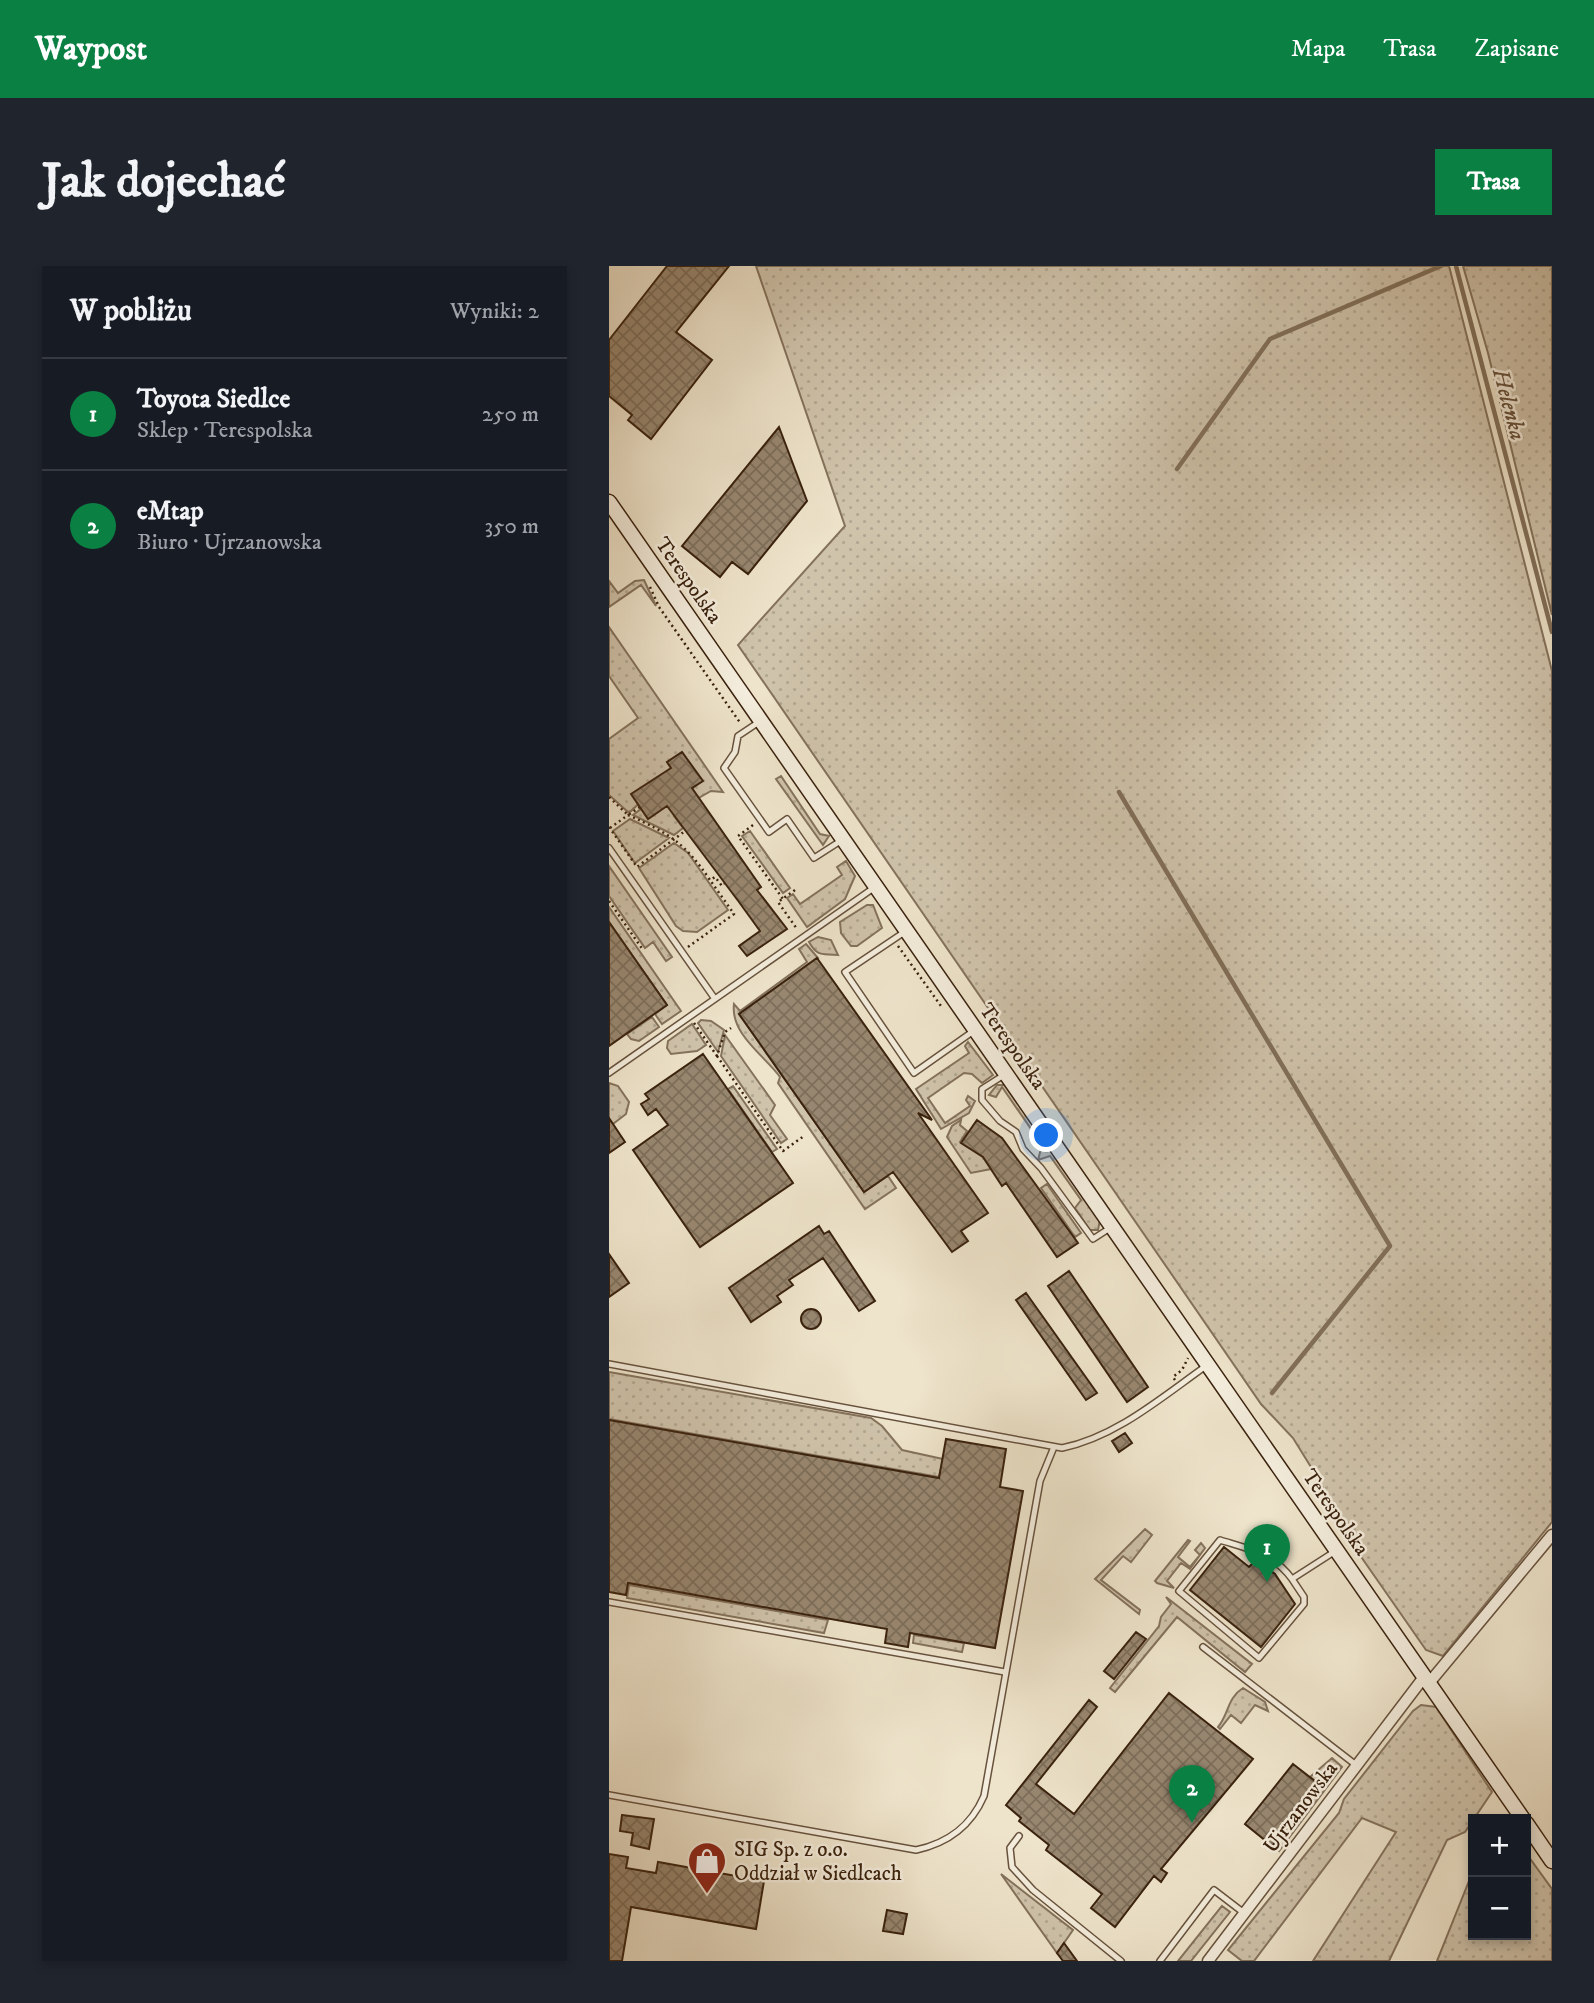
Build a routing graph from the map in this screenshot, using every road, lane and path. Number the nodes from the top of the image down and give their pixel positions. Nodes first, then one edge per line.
1 (609, 502) edge
2 (647, 580) dead end
3 (761, 720) junction
4 (745, 731) junction
5 (609, 797) edge
6 (640, 807) dead end
7 (628, 815) junction
8 (761, 820) junction
9 (610, 828) edge
10 (685, 831) dead end
11 (674, 839) junction
12 (842, 839) junction
13 (609, 848) edge
14 (710, 880) junction
15 (724, 884) dead end
16 (875, 887) junction
17 (795, 890) dead end
18 (783, 899) junction
19 (609, 901) edge
20 (906, 931) junction
21 (803, 938) junction
22 (643, 950) dead end
23 (681, 951) junction
24 (715, 999) junction
25 (690, 1017) junction
26 (731, 1028) dead end
27 (976, 1029) junction
28 (717, 1056) junction
29 (609, 1073) edge
30 (1007, 1074) junction
31 (804, 1136) dead end
32 (1113, 1226) junction
33 (609, 1364) edge
34 (1209, 1364) junction
35 (1054, 1447) junction
36 (1552, 1535) edge
37 (1337, 1550) junction
38 (1292, 1579) junction
39 (609, 1602) edge
40 (1203, 1647) dead end
41 (1005, 1672) junction
42 (1427, 1680) junction
43 (1356, 1765) junction
44 (609, 1795) edge
45 (1520, 1814) edge
46 (1531, 1830) edge
47 (1019, 1836) dead end
48 (1552, 1861) edge
49 (1244, 1913) junction
50 (1121, 1961) edge
51 (1160, 1961) edge
52 (1208, 1961) edge

1 - 3 street, Terespolska
2 - 4 path
3 - 4 lane
3 - 12 street, Terespolska
4 - 8 lane
5 - 7 path
6 - 7 path
7 - 9 path
7 - 11 path
8 - 12 lane
8 - 18 path
9 - 11 path
10 - 11 path
11 - 14 path
12 - 16 street, Terespolska
13 - 23 lane
14 - 15 path
14 - 23 path
16 - 20 street, Terespolska
16 - 21 lane
17 - 18 path
18 - 21 path
19 - 22 path
20 - 27 street, Terespolska
20 - 27 lane
21 - 24 lane
23 - 24 lane
24 - 25 lane
25 - 28 path
25 - 29 lane
26 - 28 path
27 - 30 street, Terespolska
28 - 31 path
30 - 32 street, Terespolska
30 - 32 lane
32 - 34 street, Terespolska
33 - 35 lane
34 - 35 lane
34 - 37 street, Terespolska
35 - 41 lane
36 - 42 street, Ujrzanowska
37 - 38 lane
37 - 42 street, Terespolska
38 - 38 lane
39 - 41 lane
40 - 43 lane
41 - 44 lane
42 - 43 street, Ujrzanowska
42 - 45 street, Terespolska
43 - 49 street, Ujrzanowska
46 - 48 street, Terespolska
47 - 50 lane
49 - 51 lane
49 - 52 street, Ujrzanowska

